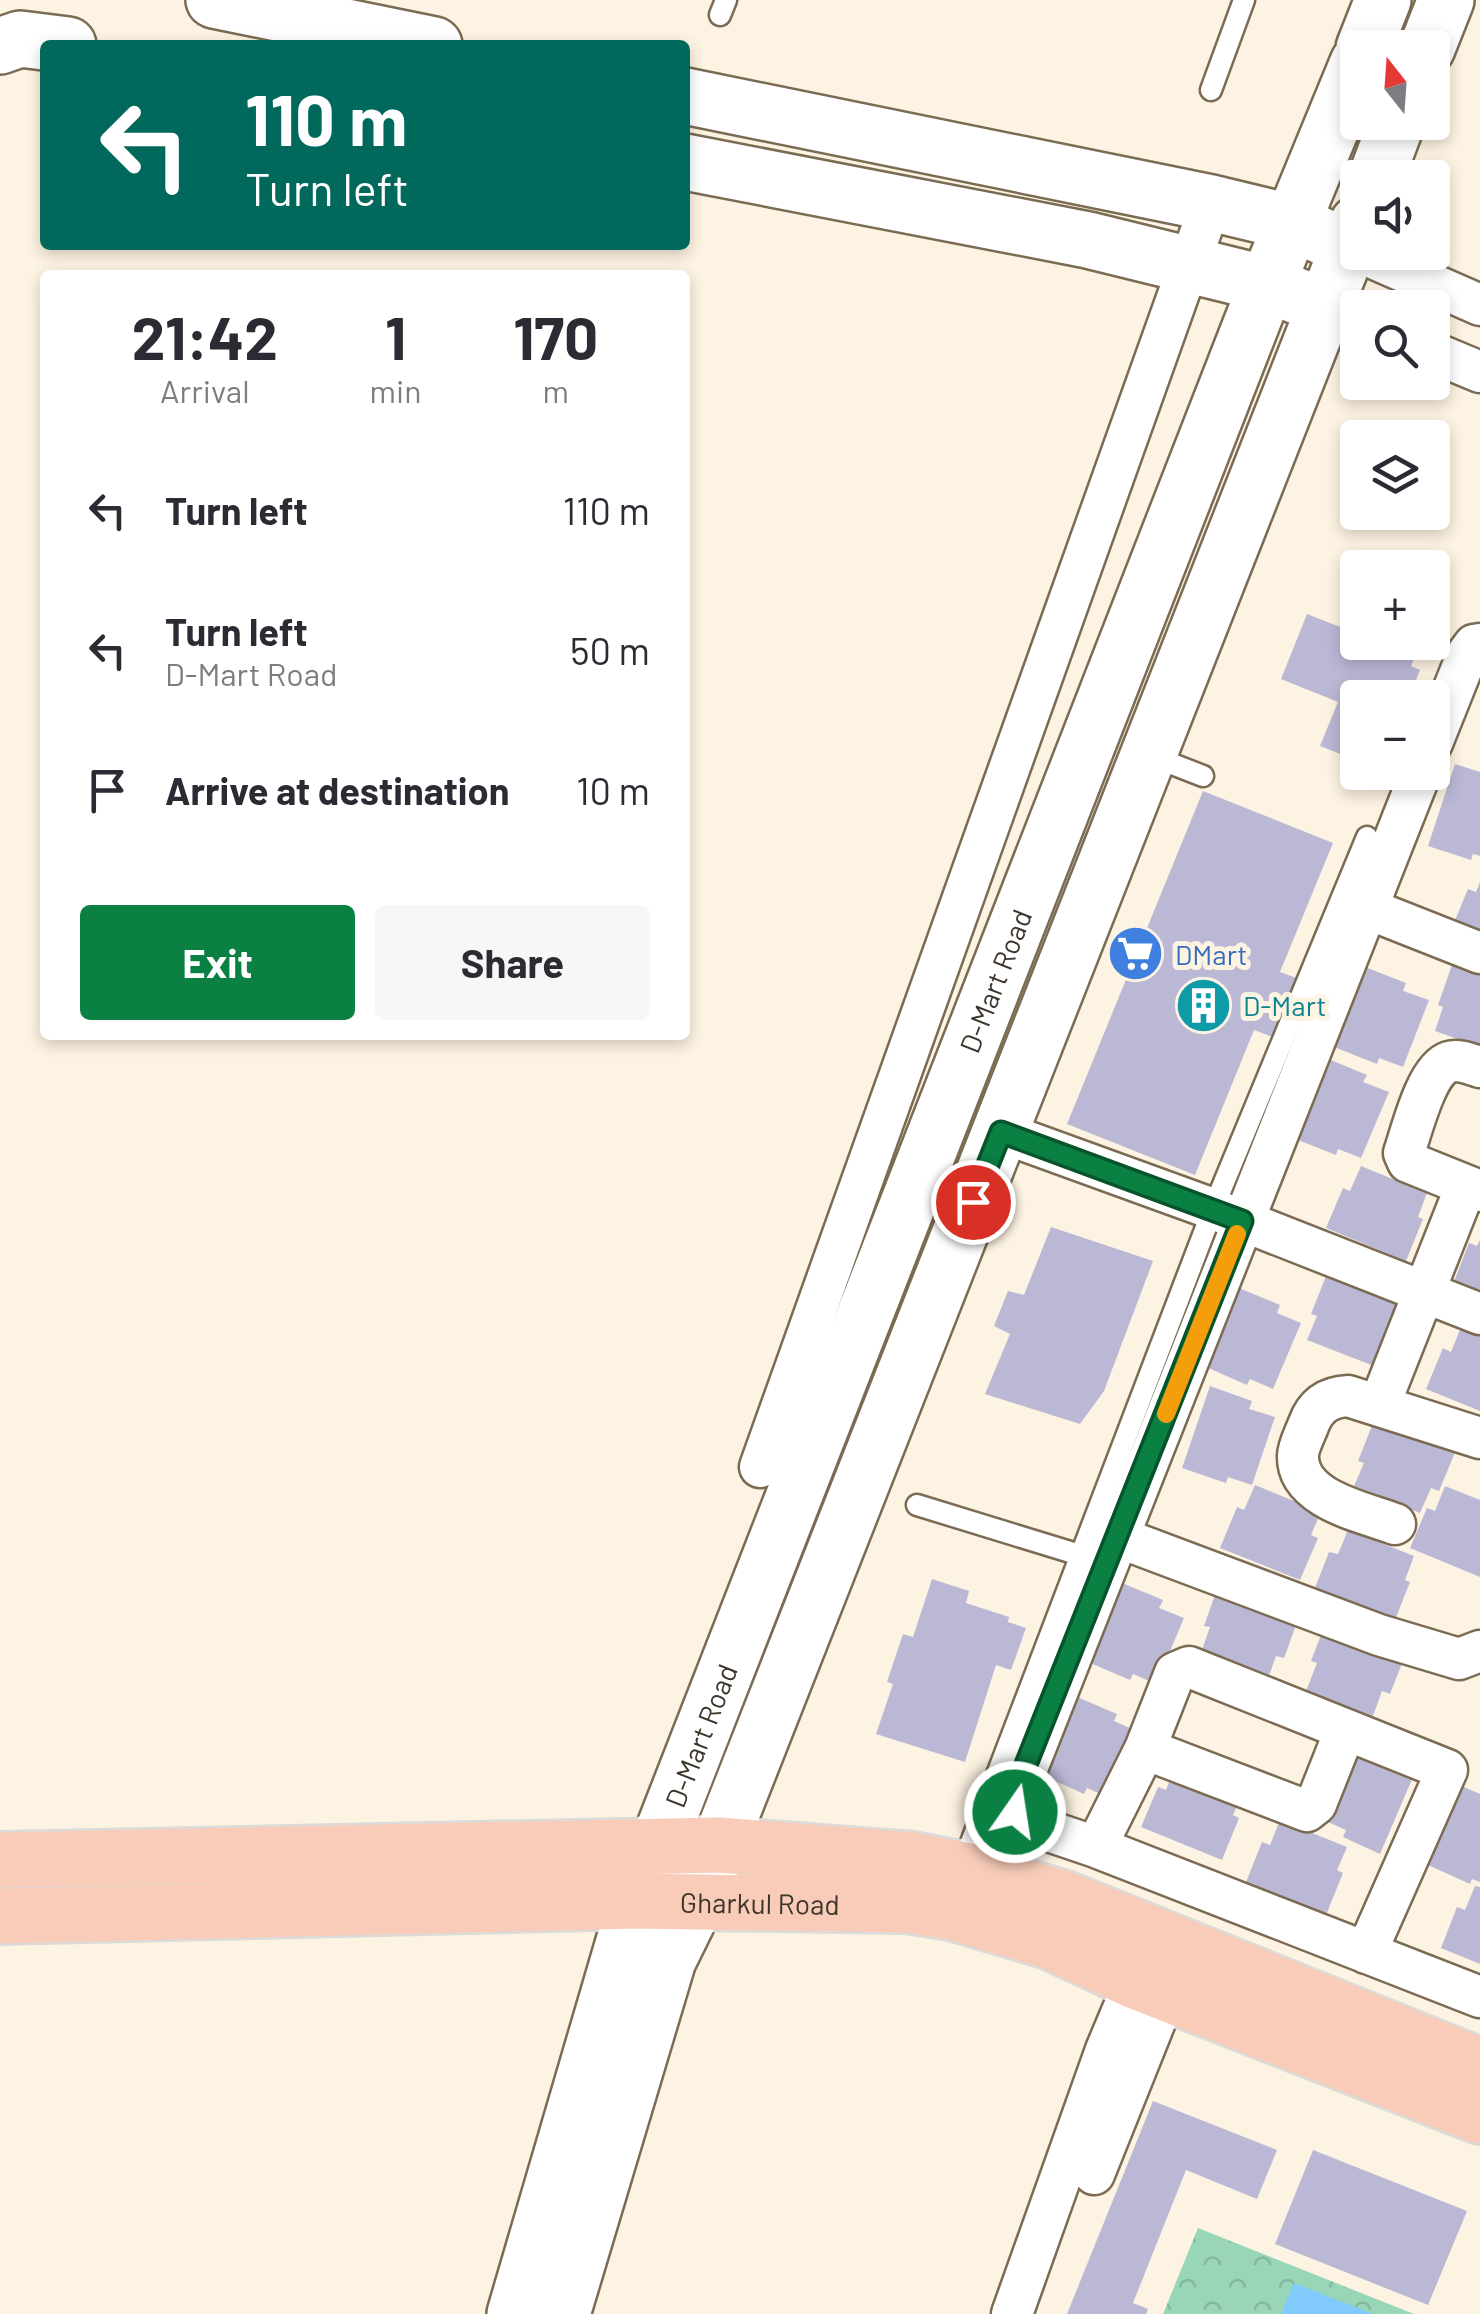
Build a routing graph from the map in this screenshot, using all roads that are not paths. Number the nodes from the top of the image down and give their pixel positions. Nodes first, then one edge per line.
1 (214, 0) edge
2 (1244, 0) edge
3 (1382, 0) edge
4 (1446, 0) edge
5 (1371, 30) edge
6 (1434, 30) edge
7 (410, 40) edge
8 (40, 41) edge
9 (0, 46) edge
10 (1211, 90) dead end
11 (690, 97) edge
12 (1340, 108) edge
13 (690, 163) edge
14 (1211, 202) junction
15 (1294, 223) junction
16 (1340, 239) edge
17 (1190, 266) junction
18 (1408, 270) edge
19 (1267, 284) junction
20 (1480, 305) edge
21 (1340, 313) edge
22 (1340, 315) edge
23 (1450, 360) edge
24 (1480, 372) edge
25 (1480, 644) edge
26 (1450, 698) edge
27 (1147, 754) junction
28 (1203, 776) dead end
29 (1414, 790) edge
30 (1367, 837) dead end
31 (1366, 908) junction
32 (1480, 953) edge
33 (1480, 1067) edge
34 (1001, 1132) junction
35 (1473, 1189) edge
36 (1228, 1215) junction
37 (1424, 1294) junction
38 (1480, 1314) edge
39 (1379, 1406) junction
40 (1480, 1438) edge
41 (760, 1467) dead end
42 (917, 1505) dead end
43 (1395, 1524) dead end
44 (1118, 1538) junction
45 (1080, 1556) junction
46 (1480, 1651) edge
47 (1345, 1730) junction
48 (1145, 1749) junction
49 (1463, 1777) edge
50 (658, 1845) junction
51 (718, 1845) junction
52 (1096, 1847) junction
53 (0, 1860) edge
54 (961, 1868) junction
55 (636, 1901) junction
56 (697, 1901) junction
57 (0, 1916) edge
58 (1366, 1953) junction
59 (1150, 1988) junction
60 (1480, 1997) edge
61 (1121, 2056) junction
62 (1480, 2066) edge
63 (1480, 2116) edge
64 (1094, 2174) dead end
65 (516, 2314) edge
66 (562, 2314) edge
67 (1012, 2314) edge

1 - 7 main road
2 - 10 lane
3 - 5 main road
4 - 6 main road
8 - 9 main road
11 - 14 main road
12 - 15 main road, D-Mart Road
13 - 17 main road
14 - 15 main road
14 - 17 street
15 - 16 main road
15 - 19 main road, D-Mart Road
17 - 19 main road
17 - 41 street
18 - 20 street
19 - 21 main road
19 - 50 main road, D-Mart Road
22 - 27 main road, D-Mart Road
23 - 24 street
25 - 26 street
27 - 28 lane
27 - 34 main road, D-Mart Road
29 - 31 street
30 - 36 lane
31 - 32 street
31 - 36 street
33 - 35 street
34 - 36 street
34 - 51 main road, D-Mart Road
35 - 37 street
36 - 37 street
36 - 44 street
36 - 45 lane
37 - 38 street
37 - 39 street
39 - 40 street
39 - 43 street
42 - 45 lane
44 - 46 street
44 - 52 street
45 - 54 lane
47 - 48 street
47 - 48 street
47 - 49 street
48 - 52 street
49 - 58 street
50 - 51 main road, Gharkul Road
50 - 53 main road, Gharkul Road
50 - 55 main road, D-Mart Road
51 - 54 main road, Gharkul Road
51 - 56 main road, D-Mart Road
52 - 58 street
54 - 62 main road, Gharkul Road
55 - 56 main road, Gharkul Road
55 - 57 main road, Gharkul Road
55 - 65 main road, D-Mart Road
56 - 59 main road, Gharkul Road
56 - 66 main road, D-Mart Road
58 - 60 street
59 - 61 street
59 - 63 main road, Gharkul Road
61 - 64 street
61 - 67 street

